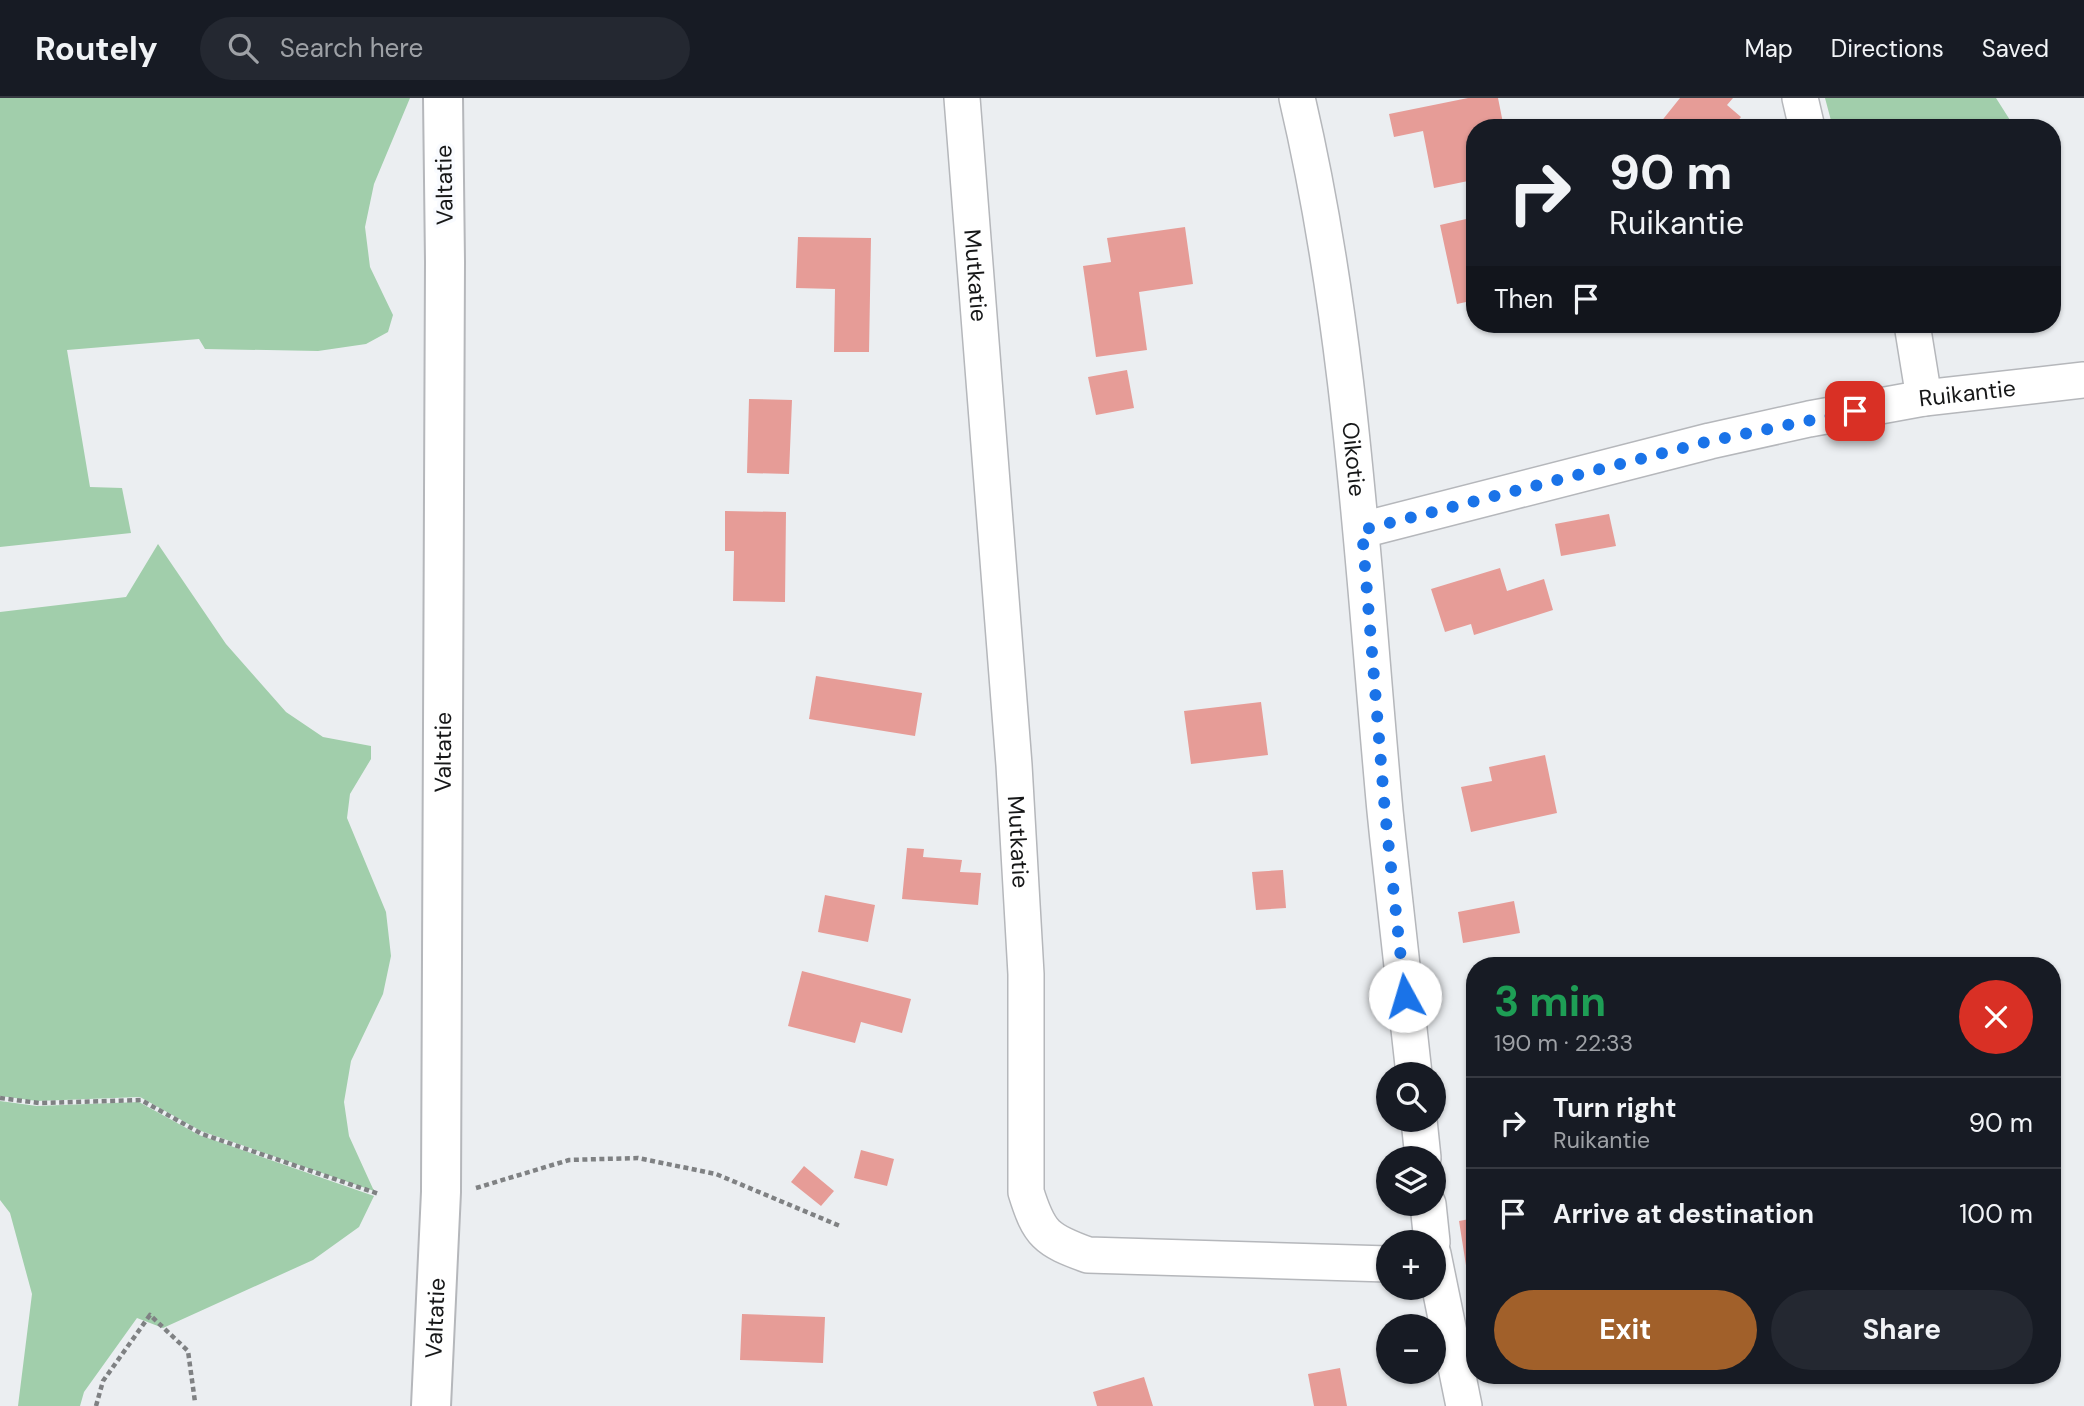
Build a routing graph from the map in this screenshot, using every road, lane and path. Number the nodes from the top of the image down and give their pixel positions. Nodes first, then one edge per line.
1 (443, 98) edge
2 (962, 98) edge
3 (1297, 98) edge
4 (1800, 98) edge
5 (1805, 119) edge
6 (1913, 333) edge
7 (2084, 380) edge
8 (1924, 398) junction
9 (1362, 530) junction
10 (1413, 1062) edge
11 (0, 1098) edge
12 (470, 1190) dead end
13 (379, 1194) dead end
14 (840, 1226) dead end
15 (1376, 1264) edge
16 (1442, 1300) edge
17 (195, 1402) dead end
18 (96, 1406) edge
19 (431, 1406) edge
20 (1464, 1406) edge

1 - 19 highway, Valtatie
2 - 15 street, Mutkatie
3 - 9 street, Oikotie
4 - 5 street
6 - 8 street
7 - 8 street, Ruikantie
8 - 9 street, Ruikantie
9 - 10 street, Oikotie
11 - 13 path
12 - 14 path
16 - 20 street
17 - 18 path

